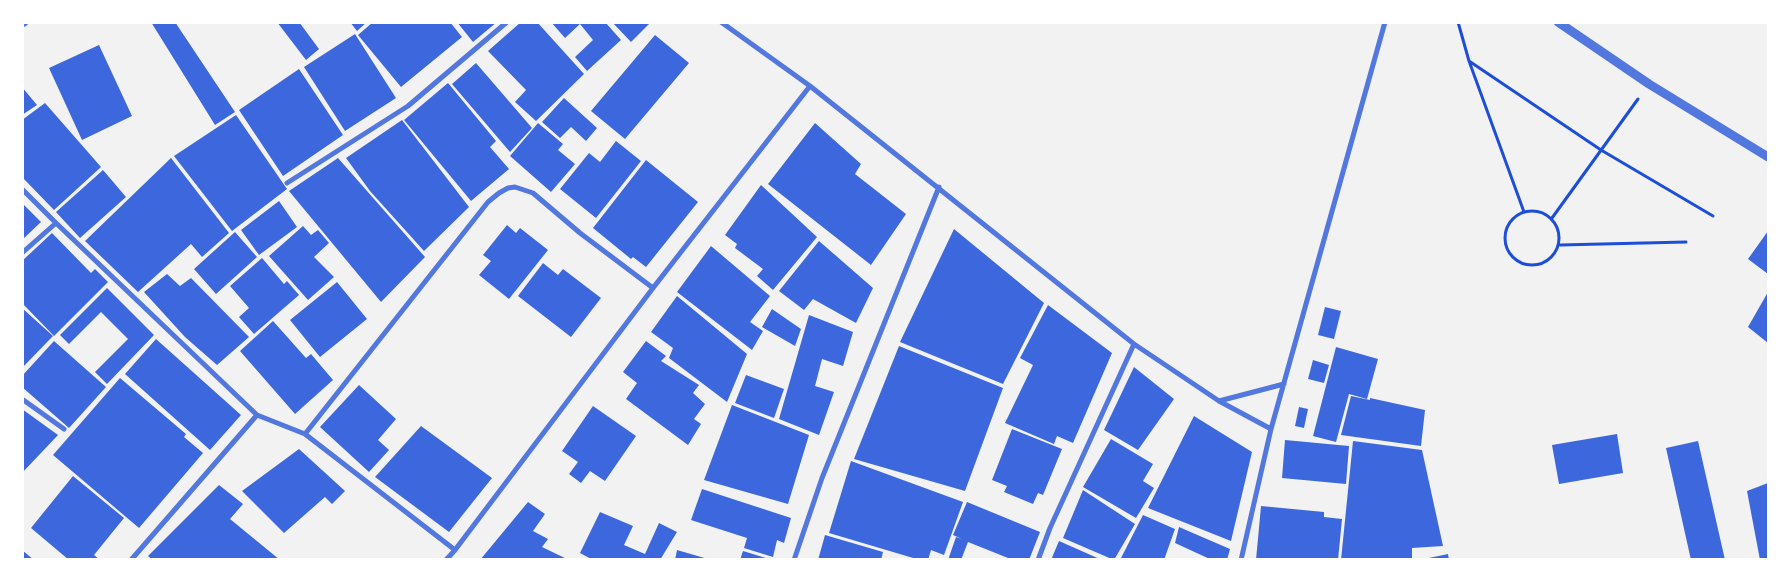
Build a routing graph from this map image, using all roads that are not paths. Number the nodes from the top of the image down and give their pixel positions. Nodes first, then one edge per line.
1 (507, 22) edge
2 (721, 22) edge
3 (1385, 22) edge
4 (1558, 22) edge
5 (810, 86) junction
6 (1768, 157) edge
7 (287, 183) dead end
8 (939, 187) junction
9 (22, 190) edge
10 (56, 223) junction
11 (22, 253) edge
12 (653, 288) junction
13 (1134, 344) junction
14 (1284, 384) junction
15 (22, 399) edge
16 (1219, 401) junction
17 (257, 415) junction
18 (64, 429) dead end
19 (1271, 429) junction
20 (305, 434) junction
21 (455, 550) junction
22 (131, 560) edge
23 (446, 560) edge
24 (794, 560) edge
25 (1038, 560) edge
26 (1241, 560) edge

1 - 7 street
2 - 5 street
3 - 14 street
4 - 6 street
5 - 8 street
5 - 12 street
8 - 13 street
8 - 24 street
9 - 10 street
10 - 11 street
10 - 17 street
12 - 20 street
12 - 21 street
13 - 16 street
13 - 25 street
14 - 16 street
14 - 19 street
15 - 18 street
16 - 19 street
17 - 20 street
17 - 22 street
19 - 26 street
20 - 21 street
21 - 23 street

